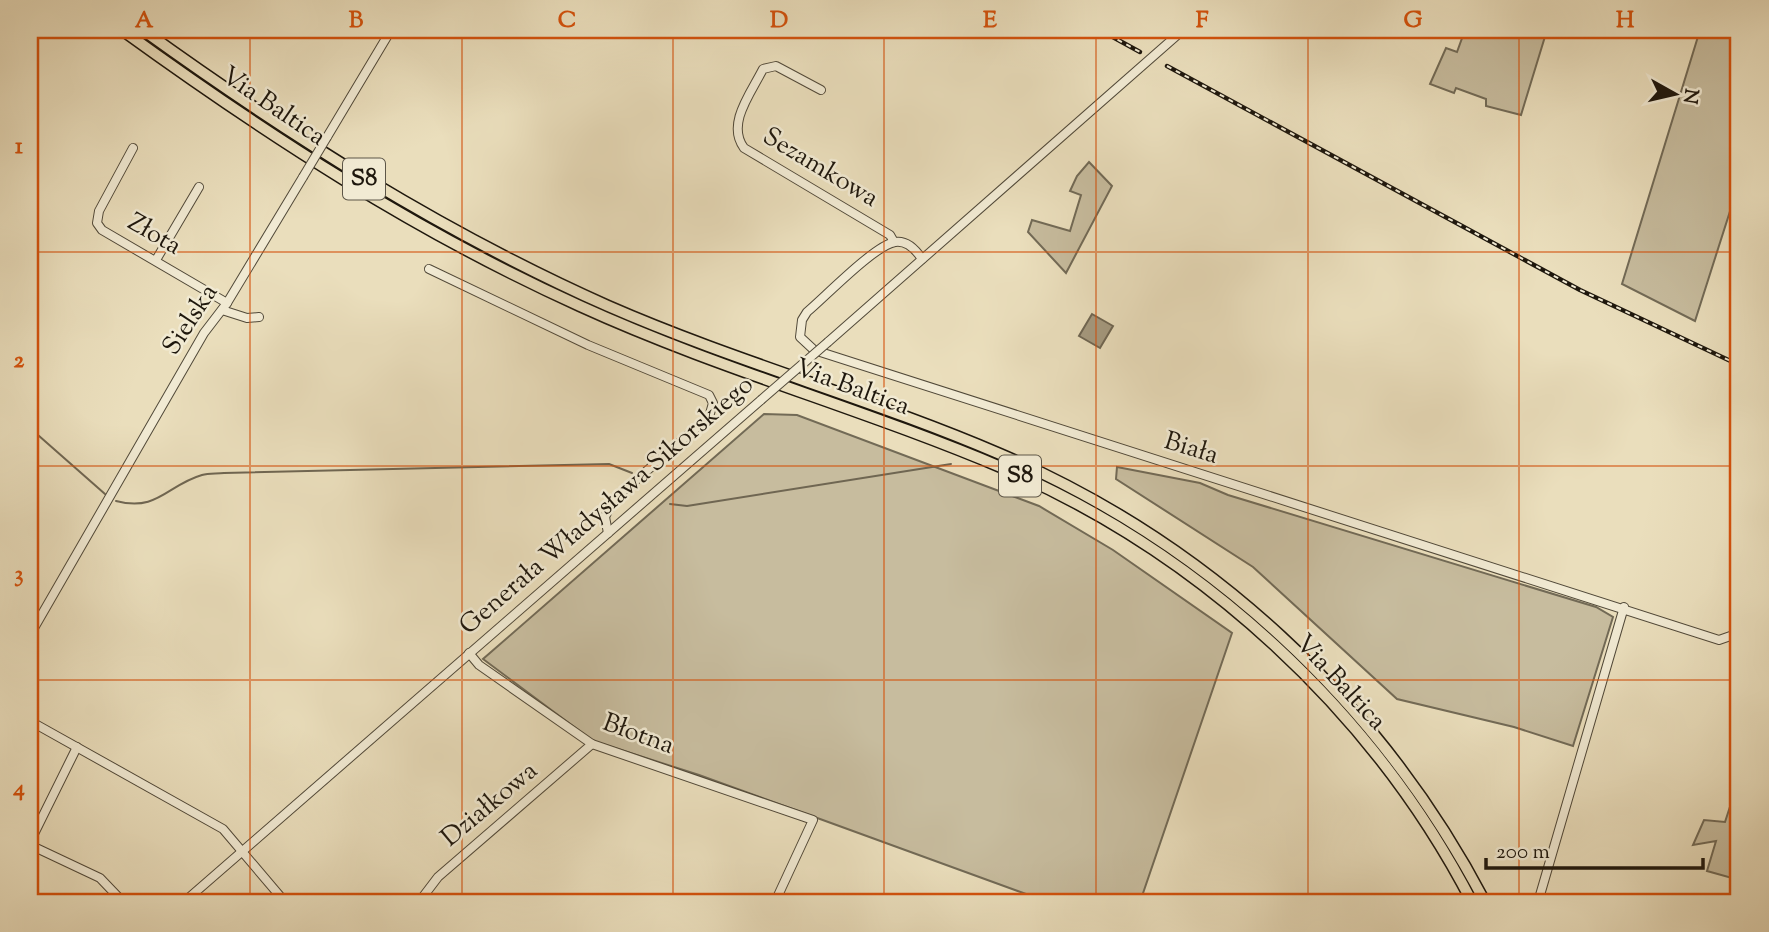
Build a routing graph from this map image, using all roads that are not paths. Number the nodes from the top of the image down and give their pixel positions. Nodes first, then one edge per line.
1 (122, 30) edge
2 (143, 30) edge
3 (391, 30) edge
4 (1183, 30) edge
5 (821, 90) dead end
6 (133, 148) dead end
7 (199, 187) dead end
8 (894, 242) junction
9 (922, 259) junction
10 (156, 260) junction
11 (429, 269) dead end
12 (224, 306) junction
13 (259, 317) dead end
14 (608, 533) junction
15 (1624, 607) junction
16 (30, 613) edge
17 (39, 620) junction
18 (1739, 633) edge
19 (30, 635) edge
20 (469, 653) junction
21 (30, 721) edge
22 (592, 744) junction
23 (77, 747) junction
24 (30, 844) edge
25 (242, 851) junction
26 (123, 902) edge
27 (184, 902) edge
28 (285, 902) edge
29 (419, 902) edge
30 (775, 902) edge
31 (1472, 902) edge
32 (1485, 902) edge
33 (1538, 902) edge

1 - 31 highway, Via Baltica / S8
2 - 32 highway, Via Baltica / S8
3 - 12 street, Sielska, bridge
4 - 9 street, Generała Władysława Sikorskiego
5 - 8 street, Sezamkowa
6 - 10 street, Złota
7 - 10 street
8 - 9 street
8 - 15 street, Biała
9 - 14 street, Generała Władysława Sikorskiego, bridge
10 - 12 street, Złota
11 - 14 street
12 - 13 street, Złota
12 - 17 street, Sielska
14 - 20 street, Generała Władysława Sikorskiego
15 - 18 street, Biała
15 - 33 street
16 - 17 street
17 - 19 street, Sielska
20 - 22 street, Błotna
20 - 25 street, Generała Władysława Sikorskiego
21 - 23 street
22 - 29 street, Działkowa
22 - 30 street, Błotna
23 - 24 street
23 - 25 street
24 - 26 street
25 - 27 street, Generała Władysława Sikorskiego
25 - 28 street

